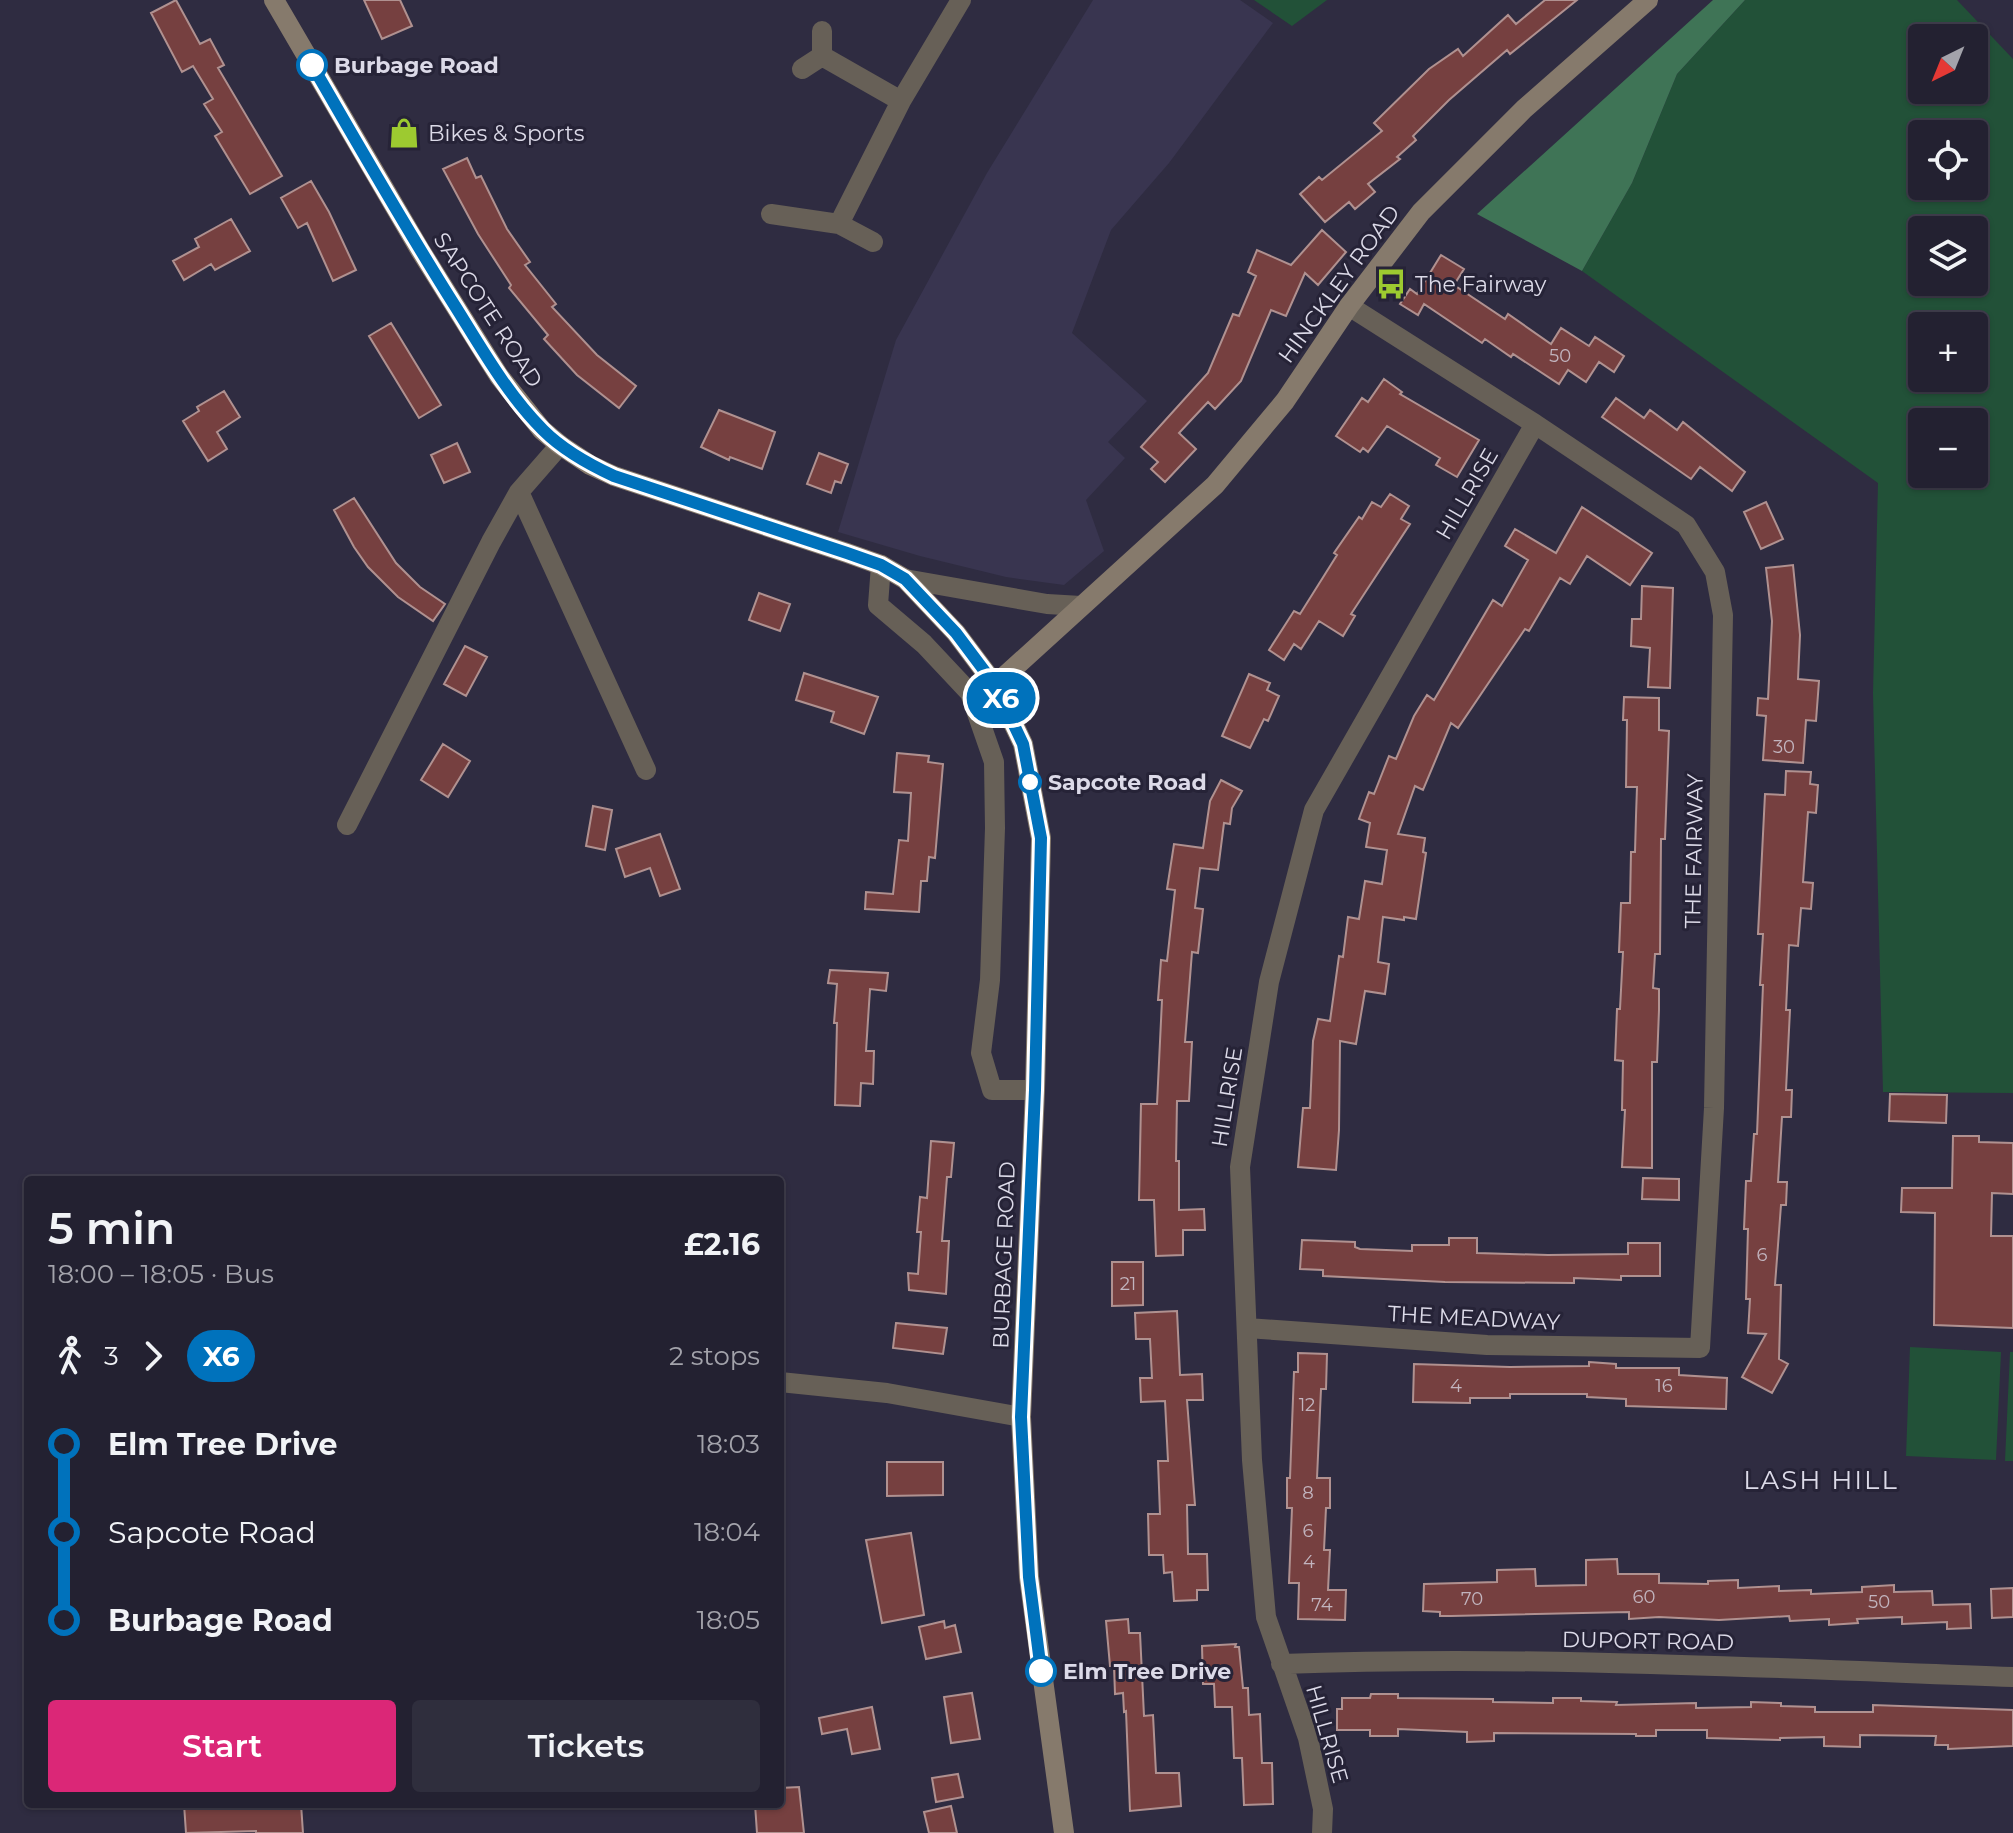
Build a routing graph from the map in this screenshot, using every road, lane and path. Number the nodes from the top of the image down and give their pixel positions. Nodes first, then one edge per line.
1 (274, 0) edge
2 (961, 0) edge
3 (1648, 0) edge
4 (822, 31) dead end
5 (822, 56) junction
6 (802, 69) dead end
7 (901, 101) junction
8 (771, 214) dead end
9 (839, 224) junction
10 (873, 242) dead end
11 (1349, 306) junction
12 (1535, 424) junction
13 (560, 445) junction
14 (519, 492) junction
15 (881, 565) junction
16 (905, 579) junction
17 (1081, 606) junction
18 (995, 685) junction
19 (646, 770) dead end
20 (347, 825) dead end
21 (1035, 1090) junction
22 (1247, 1328) junction
23 (1700, 1348) joint
24 (784, 1382) edge
25 (1021, 1417) junction
26 (1281, 1664) junction
27 (2013, 1677) edge
28 (1064, 1833) edge
29 (1322, 1833) edge

1 - 13 main road, SAPCOTE ROAD
2 - 7 street
3 - 11 main road, HINCKLEY ROAD
4 - 5 street
5 - 6 street
5 - 7 street
7 - 9 street
8 - 9 street
9 - 10 street
11 - 12 street, THE FAIRWAY
11 - 17 main road, HINCKLEY ROAD
12 - 22 street, HILLRISE
12 - 23 street, THE FAIRWAY
13 - 14 street
13 - 15 main road, SAPCOTE ROAD
14 - 19 street
14 - 20 street
15 - 16 main road, SAPCOTE ROAD
15 - 21 street
16 - 17 street
16 - 18 main road, SAPCOTE ROAD
17 - 18 main road, HINCKLEY ROAD
18 - 21 main road, BURBAGE ROAD
21 - 25 main road, BURBAGE ROAD
22 - 23 street, THE MEADWAY
22 - 26 street, HILLRISE
24 - 25 street
25 - 28 main road, BURBAGE ROAD
26 - 27 street, DUPORT ROAD
26 - 29 street, HILLRISE

